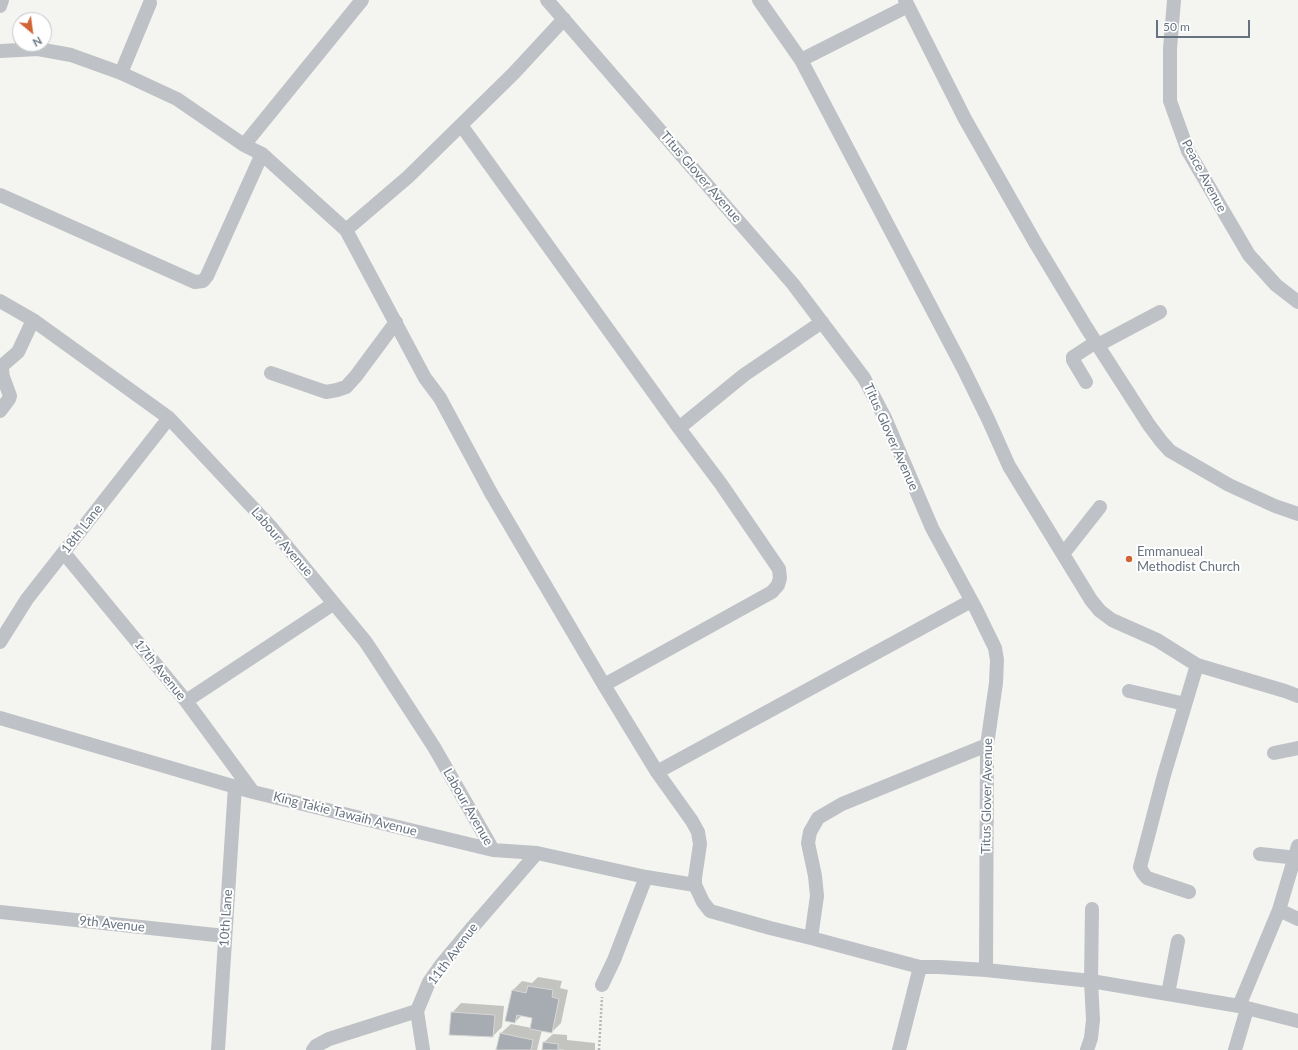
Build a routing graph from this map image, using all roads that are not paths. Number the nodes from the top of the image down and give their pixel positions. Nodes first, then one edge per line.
1 (2, 0) edge
2 (362, 0) edge
3 (547, 0) edge
4 (759, 0) edge
5 (1174, 0) edge
6 (150, 3) dead end
7 (907, 3) edge
8 (0, 6) edge
9 (564, 19) junction
10 (0, 51) edge
11 (801, 60) junction
12 (121, 73) junction
13 (461, 125) junction
14 (244, 145) junction
15 (262, 154) junction
16 (0, 195) edge
17 (346, 230) junction
18 (0, 301) edge
19 (1298, 302) edge
20 (1160, 312) dead end
21 (33, 320) junction
22 (396, 322) junction
23 (822, 322) junction
24 (1097, 343) junction
25 (271, 373) dead end
26 (1086, 382) dead end
27 (0, 411) edge
28 (169, 418) junction
29 (679, 428) junction
30 (1100, 507) dead end
31 (1298, 514) edge
32 (64, 553) junction
33 (1063, 554) junction
34 (971, 601) junction
35 (333, 604) junction
36 (0, 642) edge
37 (1197, 665) junction
38 (604, 685) junction
39 (1129, 691) dead end
40 (1298, 696) edge
41 (186, 701) junction
42 (1185, 704) junction
43 (0, 718) edge
44 (986, 745) junction
45 (1298, 748) edge
46 (1274, 753) dead end
47 (657, 772) junction
48 (235, 786) junction
49 (253, 792) junction
50 (493, 850) junction
51 (537, 853) junction
52 (1297, 853) edge
53 (1260, 854) dead end
54 (646, 878) junction
55 (696, 885) junction
56 (1189, 892) dead end
57 (1092, 909) dead end
58 (1279, 910) junction
59 (0, 912) edge
60 (1298, 919) edge
61 (225, 936) junction
62 (811, 938) junction
63 (1178, 941) dead end
64 (920, 967) junction
65 (986, 970) junction
66 (1091, 981) junction
67 (602, 985) road end
68 (1168, 994) junction
69 (1243, 1007) junction
70 (417, 1011) junction
71 (1298, 1021) edge
72 (218, 1050) edge
73 (313, 1050) edge
74 (423, 1050) edge
75 (899, 1050) edge
76 (1087, 1050) edge
77 (1235, 1050) edge

1 - 8 street
2 - 14 street
3 - 9 street, Titus Glover Avenue
4 - 11 street
5 - 19 street, Peace Avenue
6 - 12 street
7 - 11 street
7 - 24 street
9 - 13 street
9 - 23 street, Titus Glover Avenue
10 - 12 street
11 - 33 street
12 - 14 street
13 - 17 street
13 - 29 street
14 - 15 street
15 - 16 street
15 - 17 street
17 - 22 street
18 - 21 street, Labour Avenue
20 - 24 street
21 - 27 street
21 - 28 street, Labour Avenue
22 - 25 street
22 - 38 street
23 - 29 street
23 - 34 street, Titus Glover Avenue
24 - 26 street
24 - 31 street
28 - 32 street, 18th Lane
28 - 35 street, Labour Avenue
29 - 38 street
30 - 33 street
32 - 36 street, 18th Lane
32 - 41 street, 17th Avenue
33 - 37 street
34 - 44 street, Titus Glover Avenue
34 - 47 street
35 - 41 street
35 - 50 street, Labour Avenue
37 - 40 street
37 - 42 street
38 - 47 street
39 - 42 street
41 - 49 street, 17th Avenue
42 - 56 street
43 - 48 street, King Takie Tawaih Avenue
44 - 62 street
44 - 65 street, Titus Glover Avenue
45 - 46 street
47 - 55 street
48 - 49 street, King Takie Tawaih Avenue
48 - 61 street, 10th Lane
49 - 50 street, King Takie Tawaih Avenue
50 - 51 street, King Takie Tawaih Avenue
51 - 54 street, King Takie Tawaih Avenue
51 - 70 street, 11th Avenue
52 - 53 street
52 - 58 street
54 - 55 street, King Takie Tawaih Avenue
54 - 67 street
55 - 62 street
57 - 66 street
58 - 60 street
58 - 69 street
59 - 61 street, 9th Avenue
61 - 72 street, 10th Lane
62 - 64 street
63 - 68 street
64 - 65 street
64 - 75 street
65 - 66 street
66 - 68 street
66 - 76 street
68 - 69 street
69 - 71 street
69 - 77 street
70 - 73 street
70 - 74 street

